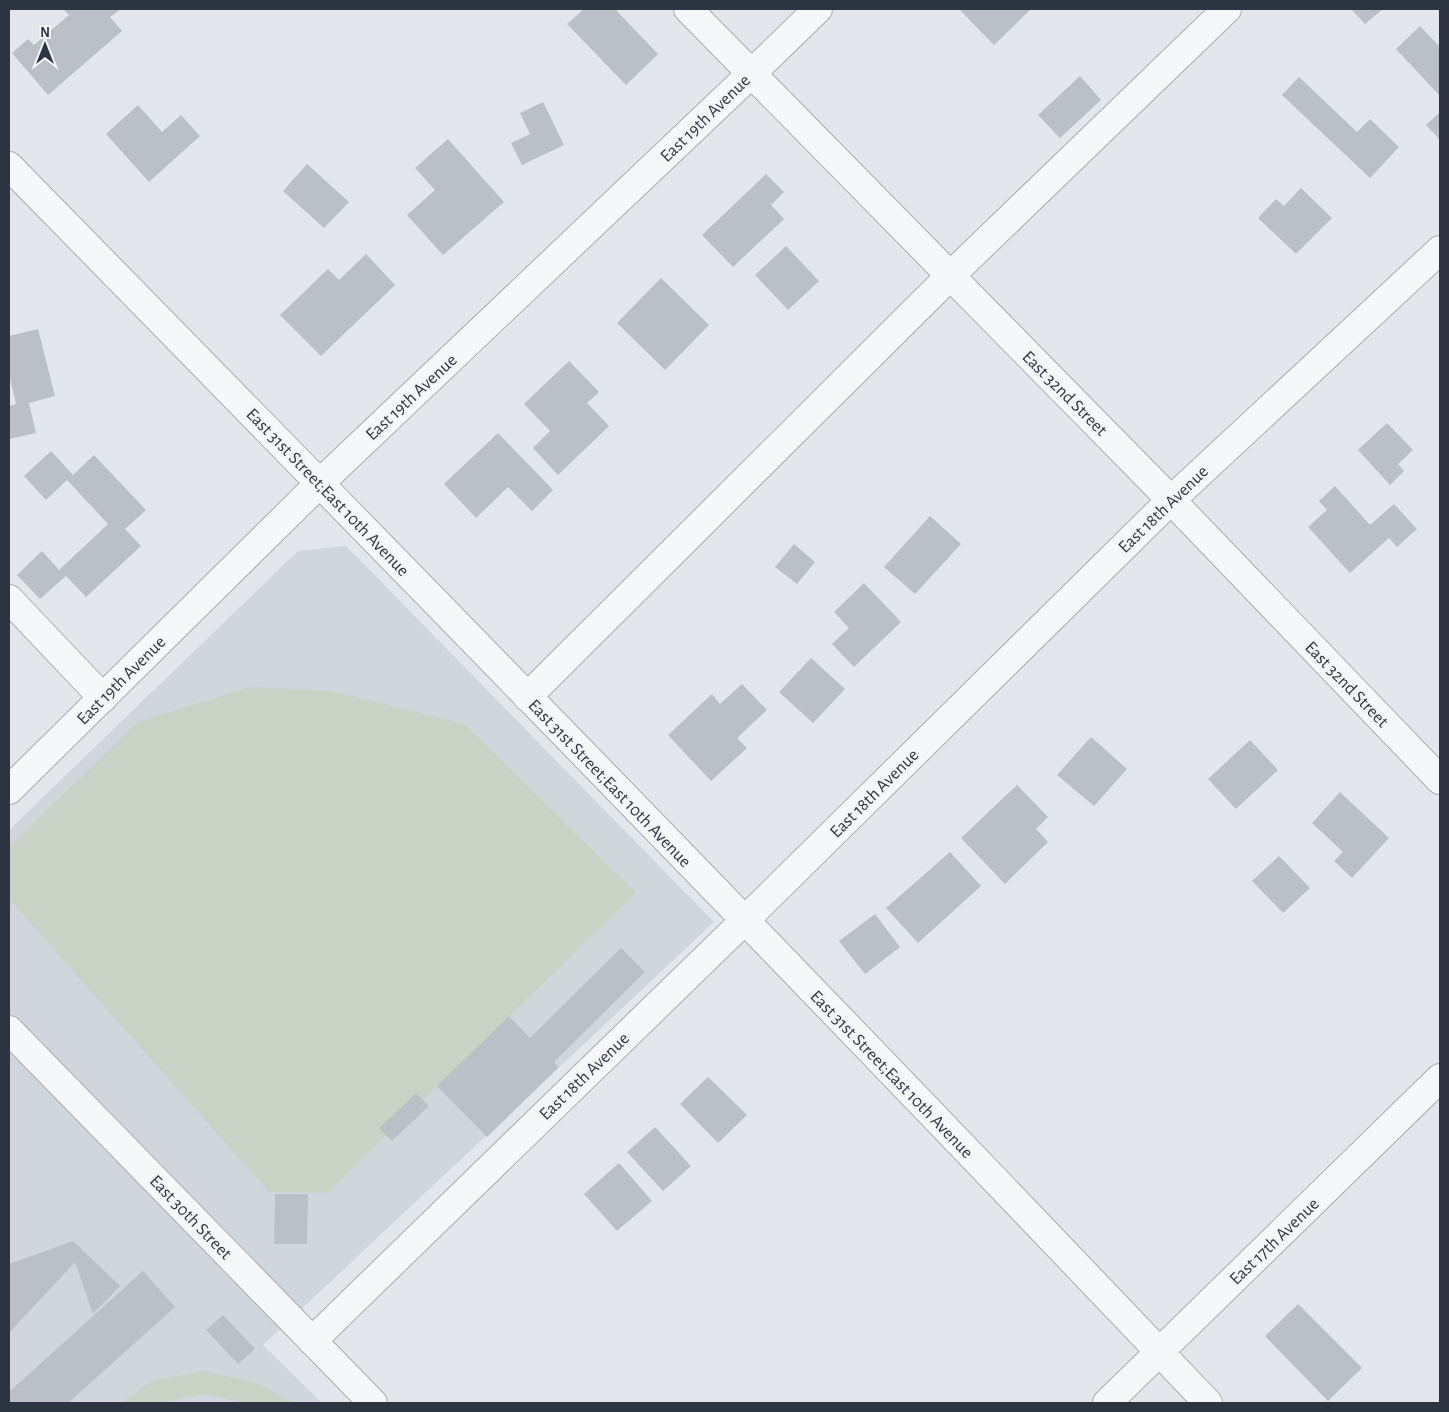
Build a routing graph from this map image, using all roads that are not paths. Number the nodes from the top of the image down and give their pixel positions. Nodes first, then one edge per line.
1 (688, 9) edge
2 (818, 9) edge
3 (1227, 9) edge
4 (751, 74) junction
5 (9, 166) edge
6 (1440, 250) edge
7 (950, 276) junction
8 (320, 484) junction
9 (1171, 500) junction
10 (9, 599) edge
11 (527, 697) junction
12 (103, 698) junction
13 (1440, 780) edge
14 (9, 790) edge
15 (744, 920) junction
16 (9, 1030) edge
17 (1440, 1078) edge
18 (312, 1341) junction
19 (1160, 1353) junction
20 (373, 1403) edge
21 (1107, 1403) edge
22 (1208, 1403) edge

1 - 4 street, East 32nd Street
2 - 4 street, East 19th Avenue
3 - 7 street
4 - 7 street, East 32nd Street
4 - 8 street, East 19th Avenue
5 - 8 street, East 31st Street;East 10th Avenue
6 - 9 street, East 18th Avenue
7 - 9 street, East 32nd Street
7 - 11 street
8 - 11 street, East 31st Street;East 10th Avenue
8 - 12 street, East 19th Avenue
9 - 13 street, East 32nd Street
9 - 15 street, East 18th Avenue
10 - 12 street
11 - 15 street, East 31st Street;East 10th Avenue
12 - 14 street, East 19th Avenue
15 - 18 street, East 18th Avenue
15 - 19 street, East 31st Street;East 10th Avenue
16 - 18 street, East 30th Street
17 - 19 street, East 17th Avenue
18 - 20 street, East 30th Street
19 - 21 street, East 17th Avenue
19 - 22 street, East 31st Street;East 10th Avenue

